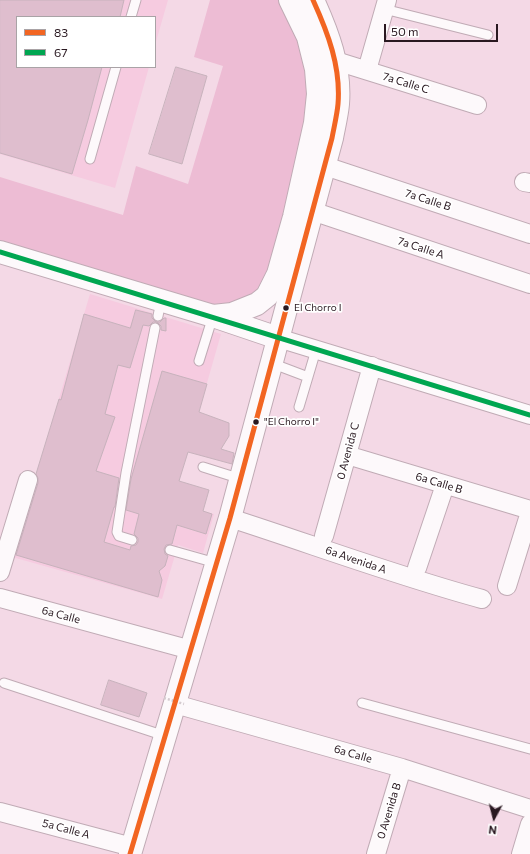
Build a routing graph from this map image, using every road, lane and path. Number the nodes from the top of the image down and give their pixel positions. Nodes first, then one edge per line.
1 (136, 0) edge
2 (290, 0) edge
3 (313, 0) edge
4 (386, 4) edge
5 (131, 16) edge
6 (488, 35) dead end
7 (336, 61) junction
8 (116, 68) edge
9 (367, 70) junction
10 (476, 105) dead end
11 (90, 159) dead end
12 (326, 166) junction
13 (312, 211) junction
14 (530, 234) edge
15 (0, 252) edge
16 (530, 284) edge
17 (213, 316) junction
18 (155, 328) dead end
19 (278, 338) junction
20 (316, 350) junction
21 (199, 361) dead end
22 (271, 363) junction
23 (372, 366) junction
24 (308, 377) junction
25 (299, 407) dead end
26 (530, 415) edge
27 (347, 455) junction
28 (203, 467) dead end
29 (241, 479) junction
30 (28, 480) dead end
31 (445, 485) junction
32 (530, 511) edge
33 (230, 518) junction
34 (324, 536) dead end
35 (132, 540) dead end
36 (170, 550) dead end
37 (217, 563) junction
38 (417, 568) dead end
39 (0, 572) edge
40 (507, 586) dead end
41 (0, 598) edge
42 (482, 599) dead end
43 (191, 650) junction
44 (4, 683) dead end
45 (174, 702) junction
46 (362, 703) dead end
47 (165, 736) junction
48 (530, 750) edge
49 (402, 768) junction
50 (530, 809) edge
51 (0, 812) edge
52 (530, 824) edge
53 (131, 850) edge
54 (376, 854) edge
55 (521, 854) edge

1 - 5 lane
2 - 17 main road
3 - 7 main road
4 - 6 lane
4 - 9 street
7 - 9 street, 7a Calle C
7 - 12 main road
8 - 11 lane
9 - 10 street, 7a Calle C
12 - 13 main road
12 - 14 street, 7a Calle B
13 - 16 street, 7a Calle A
13 - 19 main road
15 - 17 main road
17 - 19 main road
17 - 21 lane
18 - 35 lane
19 - 20 street
19 - 22 main road
20 - 23 street
20 - 24 lane
22 - 24 lane
22 - 29 main road
23 - 26 street
23 - 27 street, 0 Avenida C
24 - 25 lane
27 - 31 street, 6a Calle B
27 - 34 street, 0 Avenida C
28 - 29 lane
29 - 33 main road
30 - 39 street
31 - 32 street, 6a Calle B
31 - 38 street
32 - 40 street
33 - 37 main road
33 - 42 street, 6a Avenida A
36 - 37 lane
37 - 43 main road
41 - 43 street, 6a Calle
43 - 45 main road
44 - 47 lane
45 - 47 main road
45 - 49 street, 6a Calle
46 - 48 lane
47 - 53 main road
49 - 50 street, 6a Calle
49 - 54 street, 0 Avenida B
51 - 53 street, 5a Calle A
52 - 55 street

